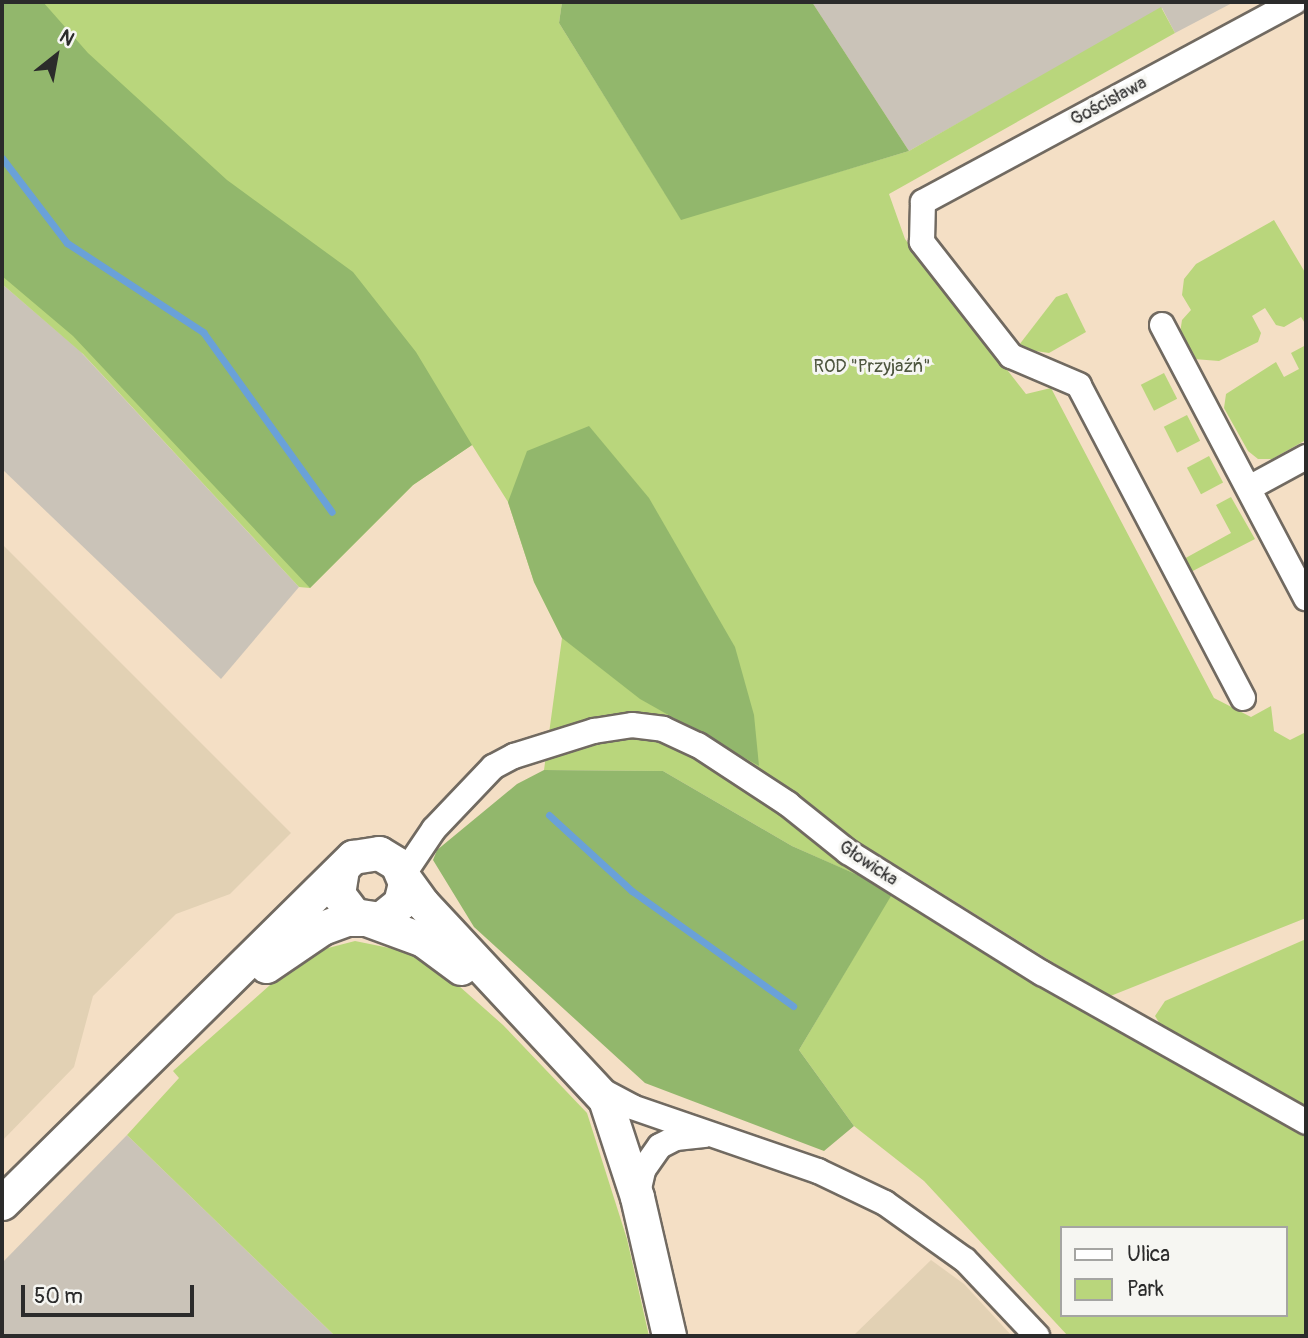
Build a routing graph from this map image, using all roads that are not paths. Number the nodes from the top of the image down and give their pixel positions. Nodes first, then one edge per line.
1 (1295, 2) edge
2 (1162, 326) dead end
3 (1306, 457) edge
4 (1249, 488) junction
5 (1306, 598) edge
6 (1243, 698) dead end
7 (342, 868) junction
8 (397, 869) junction
9 (366, 919) junction
10 (172, 1032) junction
11 (558, 1047) junction
12 (597, 1087) junction
13 (1306, 1122) edge
14 (719, 1137) junction
15 (637, 1197) junction
16 (2, 1203) edge
17 (669, 1336) edge
18 (1037, 1336) edge

1 - 6 street, Gościsława
2 - 4 street
3 - 4 street
4 - 5 street
7 - 8 street
7 - 9 street
7 - 10 street
8 - 9 street
8 - 11 street
8 - 13 street, Głowicka
9 - 10 street
9 - 11 street
10 - 16 street
11 - 12 street
12 - 14 street
12 - 15 street
14 - 15 street
14 - 18 street
15 - 17 street

